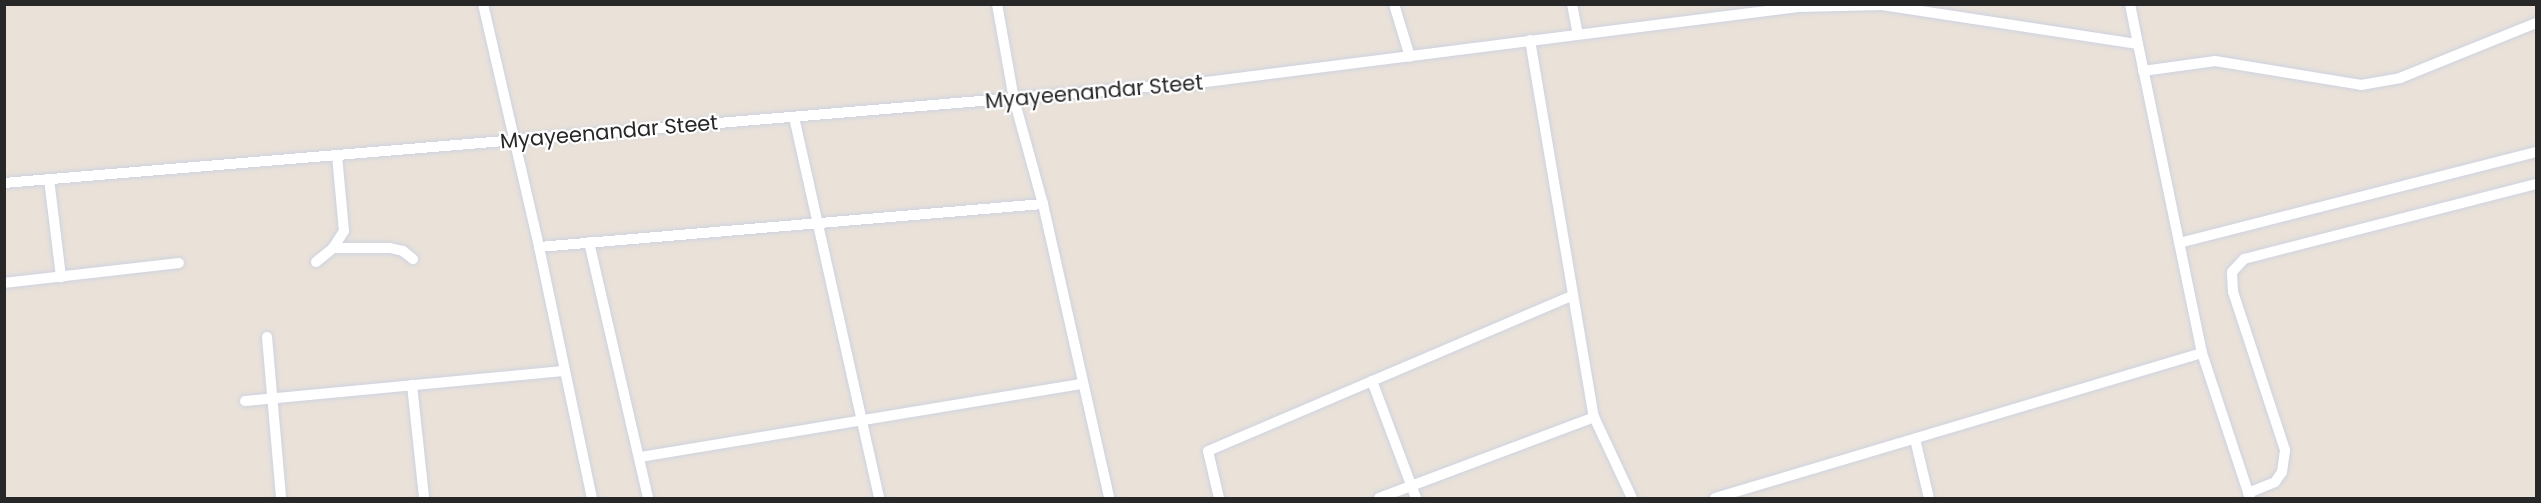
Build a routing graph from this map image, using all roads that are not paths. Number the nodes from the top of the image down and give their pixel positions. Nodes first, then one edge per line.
1 (483, 4) edge
2 (997, 4) edge
3 (1394, 4) edge
4 (1572, 4) edge
5 (2130, 4) edge
6 (2536, 23) edge
7 (1578, 34) junction
8 (1530, 40) junction
9 (2138, 44) junction
10 (1410, 57) junction
11 (2143, 71) junction
12 (1014, 99) junction
13 (794, 117) junction
14 (514, 140) junction
15 (2536, 152) edge
16 (337, 155) junction
17 (49, 179) junction
18 (4, 183) edge
19 (2536, 184) edge
20 (1043, 204) junction
21 (817, 222) junction
22 (589, 242) junction
23 (2179, 243) junction
24 (539, 247) junction
25 (333, 248) junction
26 (413, 259) dead end
27 (316, 262) dead end
28 (179, 263) dead end
29 (61, 277) junction
30 (4, 283) edge
31 (1573, 295) junction
32 (267, 337) dead end
33 (2202, 353) junction
34 (564, 371) junction
35 (1372, 381) junction
36 (1082, 384) junction
37 (412, 385) junction
38 (273, 399) junction
39 (245, 402) dead end
40 (1594, 417) junction
41 (862, 421) junction
42 (1915, 439) junction
43 (640, 457) junction
44 (1411, 487) junction
45 (2249, 496) edge
46 (281, 498) edge
47 (424, 498) edge
48 (592, 498) edge
49 (648, 498) edge
50 (879, 498) edge
51 (1109, 498) edge
52 (1219, 498) edge
53 (1379, 498) edge
54 (1416, 498) edge
55 (1632, 498) edge
56 (1715, 498) edge
57 (1929, 498) edge

1 - 14 street
2 - 12 street
3 - 10 street
4 - 7 street
5 - 9 street
6 - 11 street
7 - 8 street, Myayeenandar Steet
7 - 9 street, Myayeenandar Steet
8 - 10 street, Myayeenandar Steet
8 - 31 street
9 - 11 street
10 - 12 street, Myayeenandar Steet
11 - 23 street
12 - 13 street, Myayeenandar Steet
12 - 20 street
13 - 14 street, Myayeenandar Steet
13 - 21 street
14 - 16 street, Myayeenandar Steet
14 - 24 street
15 - 23 street
16 - 17 street, Myayeenandar Steet
16 - 25 street
17 - 18 street, Myayeenandar Steet
17 - 29 street
19 - 45 street
20 - 21 street
20 - 36 street
21 - 22 street
21 - 41 street
22 - 24 street
22 - 43 street
23 - 33 street
24 - 34 street
25 - 26 street
25 - 27 street
28 - 29 street
29 - 30 street
31 - 35 street
31 - 40 street
32 - 38 street
33 - 42 street
33 - 45 street
34 - 37 street
34 - 48 street
35 - 44 street
35 - 52 street
36 - 41 street
36 - 51 street
37 - 38 street
37 - 47 street
38 - 39 street
38 - 46 street
40 - 44 street
40 - 55 street
41 - 43 street
41 - 50 street
42 - 56 street
42 - 57 street
43 - 49 street
44 - 53 street
44 - 54 street

